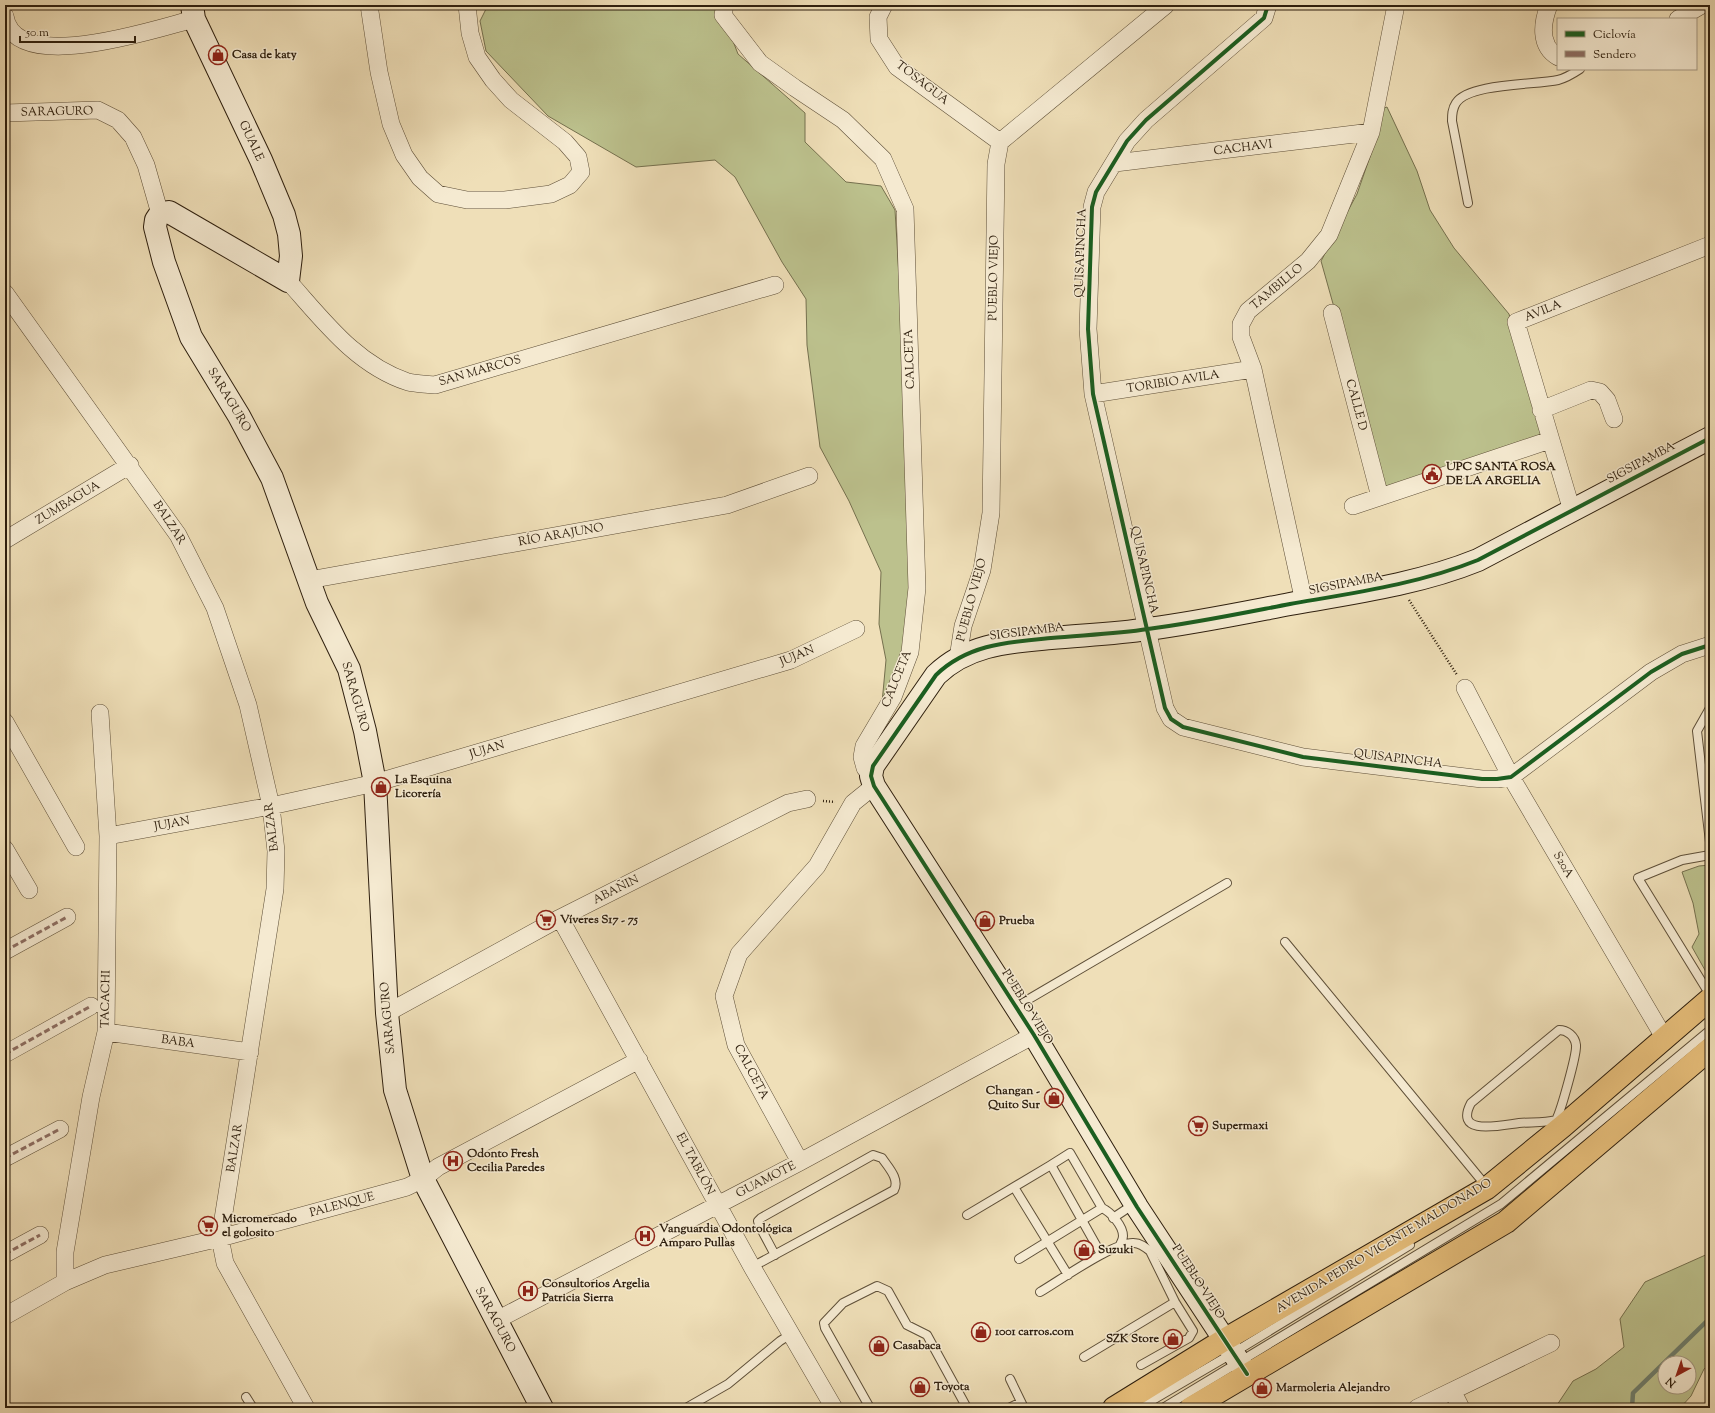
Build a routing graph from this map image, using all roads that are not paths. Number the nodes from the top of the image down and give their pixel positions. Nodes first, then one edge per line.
1 (369, 5) edge
2 (467, 5) edge
3 (725, 5) edge
4 (884, 5) edge
5 (1166, 5) edge
6 (1268, 5) edge
7 (1396, 5) edge
8 (1549, 5) edge
9 (1702, 5) edge
10 (193, 12) edge
11 (5, 16) edge
12 (1680, 18) edge
13 (1557, 56) edge
14 (1578, 70) edge
15 (5, 113) edge
16 (1371, 132) junction
17 (1000, 142) junction
18 (1115, 163) junction
19 (1468, 203) dead end
20 (160, 214) junction
21 (1710, 245) edge
22 (288, 281) junction
23 (775, 285) dead end
24 (5, 293) edge
25 (1332, 313) dead end
26 (1253, 369) junction
27 (1093, 394) junction
28 (1541, 410) junction
29 (1614, 419) dead end
30 (1710, 438) edge
31 (1550, 440) junction
32 (130, 466) junction
33 (809, 476) dead end
34 (1380, 497) junction
35 (1353, 506) dead end
36 (1572, 511) junction
37 (5, 540) edge
38 (309, 580) junction
39 (1304, 602) junction
40 (856, 629) dead end
41 (1148, 630) junction
42 (1710, 645) edge
43 (958, 658) junction
44 (1465, 688) road end
45 (1710, 708) edge
46 (100, 712) dead end
47 (5, 722) edge
48 (1511, 777) junction
49 (873, 781) junction
50 (375, 783) junction
51 (807, 799) road end
52 (271, 806) junction
53 (108, 836) junction
54 (1710, 842) edge
55 (76, 847) dead end
56 (5, 849) edge
57 (1710, 855) edge
58 (1227, 883) dead end
59 (29, 890) dead end
60 (67, 917) dead end
61 (560, 918) junction
62 (1286, 942) dead end
63 (5, 951) edge
64 (1710, 997) edge
65 (91, 1006) dead end
66 (1016, 1007) junction
67 (1710, 1008) edge
68 (387, 1013) junction
69 (1710, 1030) edge
70 (106, 1032) junction
71 (1034, 1035) junction
72 (1665, 1039) junction
73 (1710, 1049) edge
74 (250, 1052) junction
75 (5, 1054) edge
76 (639, 1060) junction
77 (1647, 1065) dead end
78 (1595, 1110) dead end
79 (1560, 1123) junction
80 (60, 1129) dead end
81 (1548, 1149) dead end
82 (5, 1158) edge
83 (800, 1162) junction
84 (1051, 1165) junction
85 (422, 1179) junction
86 (1014, 1187) junction
87 (1494, 1188) junction
88 (717, 1205) junction
89 (1136, 1205) junction
90 (1471, 1207) dead end
91 (1102, 1208) junction
92 (967, 1215) dead end
93 (1115, 1220) junction
94 (1082, 1222) junction
95 (40, 1235) dead end
96 (220, 1238) junction
97 (1419, 1240) dead end
98 (1048, 1241) junction
99 (1120, 1245) junction
100 (5, 1254) edge
101 (1101, 1254) junction
102 (775, 1255) junction
103 (1019, 1259) dead end
104 (752, 1267) junction
105 (1068, 1275) junction
106 (65, 1282) junction
107 (1040, 1292) dead end
108 (1175, 1302) junction
109 (5, 1316) edge
110 (495, 1321) junction
111 (791, 1334) junction
112 (1551, 1343) dead end
113 (1084, 1357) dead end
114 (1236, 1357) junction
115 (1141, 1365) dead end
116 (1010, 1379) dead end
117 (1453, 1392) junction
118 (246, 1397) dead end
119 (1023, 1405) edge
120 (253, 1408) edge
121 (306, 1408) edge
122 (542, 1408) edge
123 (686, 1408) edge
124 (834, 1408) edge
125 (870, 1408) edge
126 (967, 1408) edge
127 (1009, 1408) edge
128 (1114, 1408) edge
129 (1139, 1408) edge
130 (1163, 1408) edge
131 (1191, 1408) edge
132 (1417, 1408) edge
133 (1461, 1408) edge

1 - 2 street
3 - 49 street, CALCETA
4 - 17 street, TOSAGUA
5 - 17 street
6 - 18 street, QUISAPINCHA
7 - 16 street, TAMBILLO
8 - 13 street
9 - 12 street
10 - 11 street
10 - 22 street, GUALE
14 - 19 lane
15 - 20 street, SARAGURO
16 - 18 street, CACHAVI
16 - 26 street, TAMBILLO
17 - 43 street, PUEBLO VIEJO
18 - 27 street, QUISAPINCHA
20 - 22 street, SAN MARCOS
20 - 38 street, SARAGURO
21 - 28 street, AVILA
22 - 23 street, SAN MARCOS
24 - 32 street, BALZAR
25 - 34 street, CALLE D
26 - 27 street, TORIBIO AVILA
26 - 39 street, TAMBILLO
27 - 41 street, QUISAPINCHA
28 - 29 street
28 - 31 street, AVILA
30 - 36 street, SIGSIPAMBA
31 - 34 street
31 - 36 street, AVILA
32 - 37 street, ZUMBAGUA
32 - 52 street, BALZAR
33 - 38 street, RÍO ARAJUNO
34 - 35 street
36 - 39 street, SIGSIPAMBA
38 - 50 street, SARAGURO
39 - 41 street, SIGSIPAMBA
40 - 50 street, JUJAN
41 - 43 street, SIGSIPAMBA
41 - 48 street, QUISAPINCHA
42 - 48 street
43 - 49 street, PUEBLO VIEJO
44 - 48 street, S20A
45 - 54 lane
46 - 53 street, TACACHI
47 - 55 street
48 - 72 street, S20A
49 - 66 street, PUEBLO VIEJO
49 - 83 street, CALCETA
50 - 52 street, JUJAN
50 - 68 street, SARAGURO
51 - 61 street, ABAÑIN
52 - 53 street, JUJAN
52 - 74 street, BALZAR
53 - 70 street, TACACHI
56 - 59 street
57 - 64 lane
58 - 66 lane
60 - 63 street
61 - 68 street, ABAÑIN
61 - 76 street, EL TABLÓN
62 - 87 lane
64 - 72 main road, AVENIDA PEDRO VICENTE MALDONADO
65 - 75 street
66 - 71 street, PUEBLO VIEJO
67 - 77 lane
68 - 85 street, SARAGURO
69 - 114 lane
70 - 74 street, BABA
70 - 106 street, TACACHI
71 - 83 street, GUAMOTE
71 - 89 street, PUEBLO VIEJO
72 - 79 main road, AVENIDA PEDRO VICENTE MALDONADO
73 - 114 main road, AVENIDA PEDRO VICENTE MALDONADO
74 - 96 street, BALZAR
76 - 85 street, PALENQUE
76 - 88 street, EL TABLÓN
78 - 81 lane
79 - 79 lane
79 - 87 main road, AVENIDA PEDRO VICENTE MALDONADO
80 - 82 street
83 - 88 street, GUAMOTE
84 - 86 lane
84 - 91 lane
84 - 94 lane
85 - 96 street, PALENQUE
85 - 110 street, SARAGURO
86 - 92 lane
86 - 98 lane
87 - 90 lane
87 - 114 main road, AVENIDA PEDRO VICENTE MALDONADO
88 - 104 street, EL TABLÓN
88 - 110 street, GUAMOTE
89 - 93 lane
89 - 114 street, PUEBLO VIEJO
91 - 93 lane
91 - 94 lane
93 - 99 lane
94 - 98 lane
94 - 101 lane
95 - 100 street
96 - 106 street, PALENQUE
96 - 121 street, BALZAR
97 - 114 lane
98 - 103 lane
98 - 105 lane
99 - 101 lane
99 - 108 lane
101 - 105 lane
102 - 102 lane
102 - 104 lane
104 - 111 street, EL TABLÓN
105 - 107 lane
106 - 109 street, PALENQUE
108 - 113 lane
108 - 115 lane
110 - 122 street, SARAGURO
111 - 123 lane
111 - 124 street, EL TABLÓN
112 - 117 street
114 - 128 main road, AVENIDA PEDRO VICENTE MALDONADO
114 - 129 lane
114 - 130 lane
114 - 131 main road, AVENIDA PEDRO VICENTE MALDONADO
116 - 119 lane
117 - 132 street
117 - 133 street
118 - 120 lane
119 - 127 lane
125 - 126 lane

